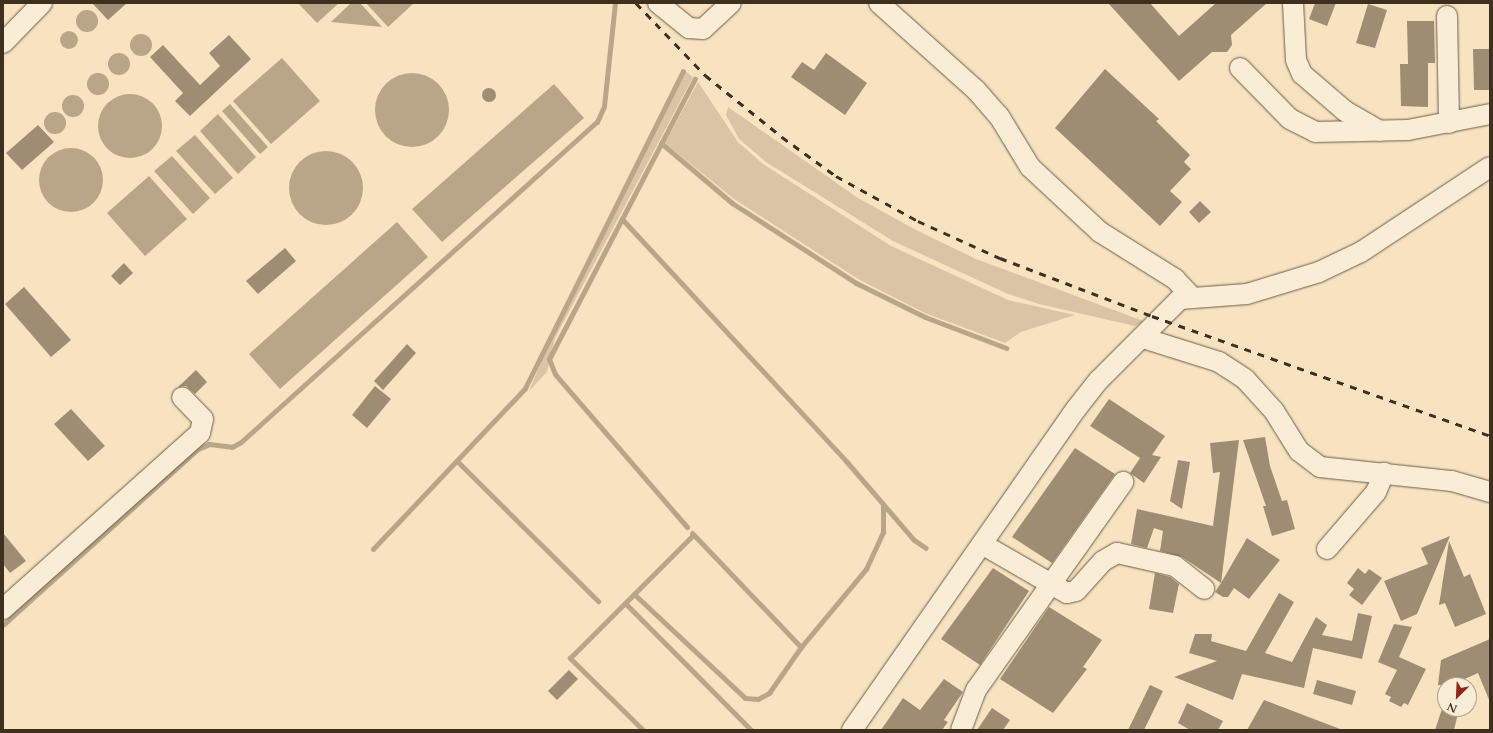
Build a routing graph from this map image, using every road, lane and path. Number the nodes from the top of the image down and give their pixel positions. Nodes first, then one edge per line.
1 (42, 3) edge
2 (658, 3) edge
3 (731, 3) edge
4 (879, 3) edge
5 (1293, 3) edge
6 (1447, 16) dead end
7 (3, 43) edge
8 (1240, 68) dead end
9 (1490, 114) edge
10 (1448, 123) junction
11 (1380, 131) junction
12 (1490, 167) edge
13 (1190, 296) junction
14 (1144, 338) junction
15 (182, 397) dead end
16 (1384, 473) junction
17 (1123, 482) dead end
18 (1490, 492) edge
19 (982, 544) junction
20 (1327, 549) dead end
21 (1050, 584) junction
22 (1204, 589) dead end
23 (3, 609) edge
24 (852, 730) edge
25 (961, 730) edge

1 - 7 street
2 - 3 street
4 - 13 street
5 - 11 street
6 - 10 street
8 - 11 street
9 - 10 street
10 - 11 street
12 - 13 street
13 - 14 street
14 - 16 street
14 - 19 street
15 - 23 street
16 - 18 street
16 - 20 street
17 - 21 street
19 - 21 street
19 - 24 street
21 - 22 street
21 - 25 street

